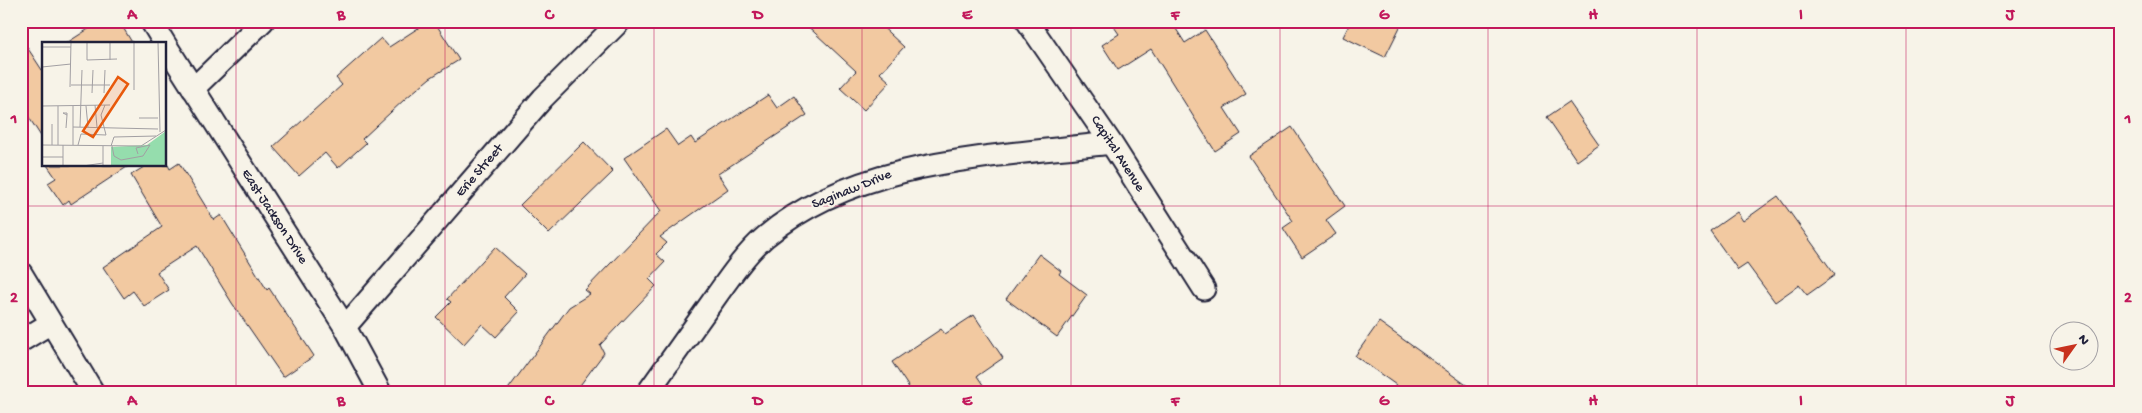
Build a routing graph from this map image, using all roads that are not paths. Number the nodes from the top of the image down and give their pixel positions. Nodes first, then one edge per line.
1 (151, 21) edge
2 (262, 21) edge
3 (620, 21) edge
4 (1027, 21) edge
5 (164, 42) edge
6 (166, 46) edge
7 (192, 89) junction
8 (1111, 143) junction
9 (21, 274) edge
10 (1204, 289) dead end
11 (51, 323) junction
12 (345, 327) junction
13 (21, 341) edge
14 (93, 392) edge
15 (380, 392) edge
16 (648, 392) edge

1 - 5 street, East Jackson Drive
2 - 7 street
3 - 12 street, Erie Street
4 - 8 street, Capital Avenue
6 - 7 street, East Jackson Drive
7 - 12 street, East Jackson Drive
8 - 10 street, Capital Avenue
8 - 16 street, Saginaw Drive
9 - 11 street
11 - 13 street
11 - 14 street
12 - 15 street, East Jackson Drive

